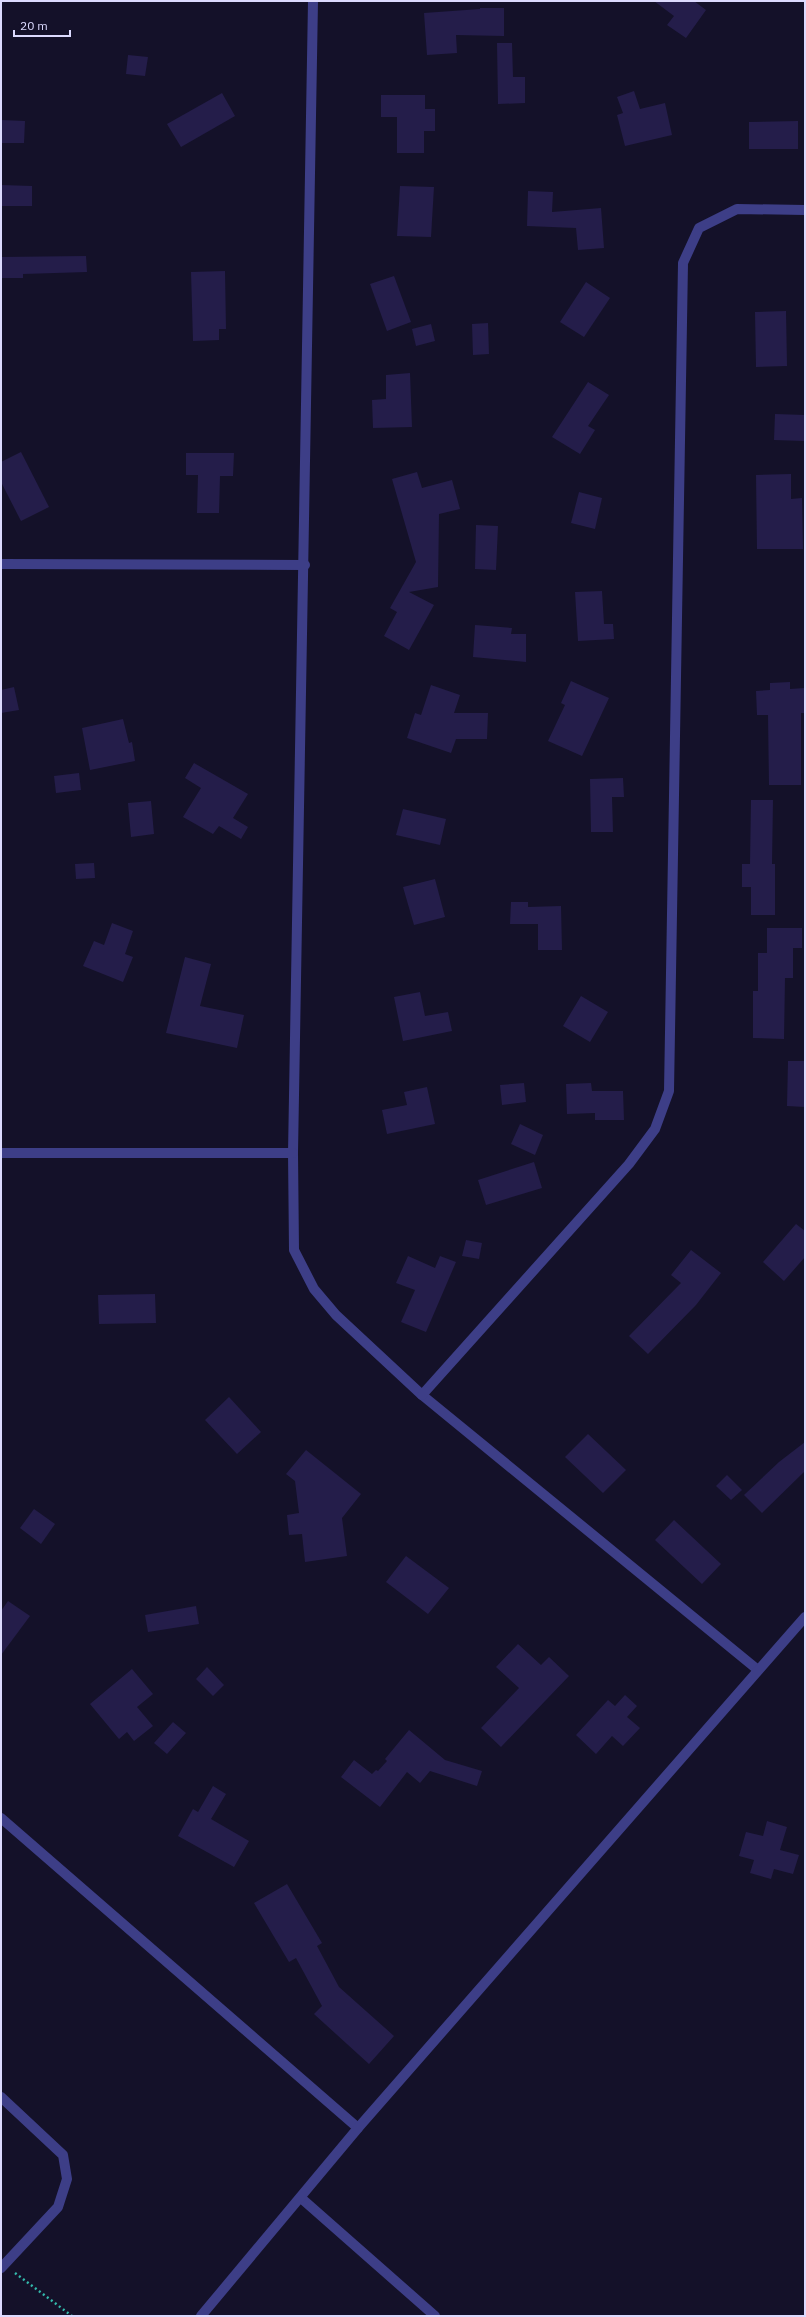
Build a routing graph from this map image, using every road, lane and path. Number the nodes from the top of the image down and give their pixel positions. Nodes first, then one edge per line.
1 (313, 1) edge
2 (805, 210) edge
3 (1, 564) edge
4 (305, 565) junction
5 (1, 1153) edge
6 (293, 1153) junction
7 (422, 1395) junction
8 (805, 1617) edge
9 (758, 1670) junction
10 (1, 1818) edge
11 (1, 2097) edge
12 (358, 2128) junction
13 (301, 2198) junction
14 (2, 2266) edge
15 (72, 2316) edge
16 (201, 2316) edge
17 (435, 2316) edge

1 - 4 street
2 - 7 street
3 - 4 street
4 - 6 street
5 - 6 street
6 - 7 street
7 - 9 street
8 - 9 street
9 - 12 street
10 - 12 street
11 - 14 street
12 - 13 street
13 - 16 street
13 - 17 street
14 - 15 path

